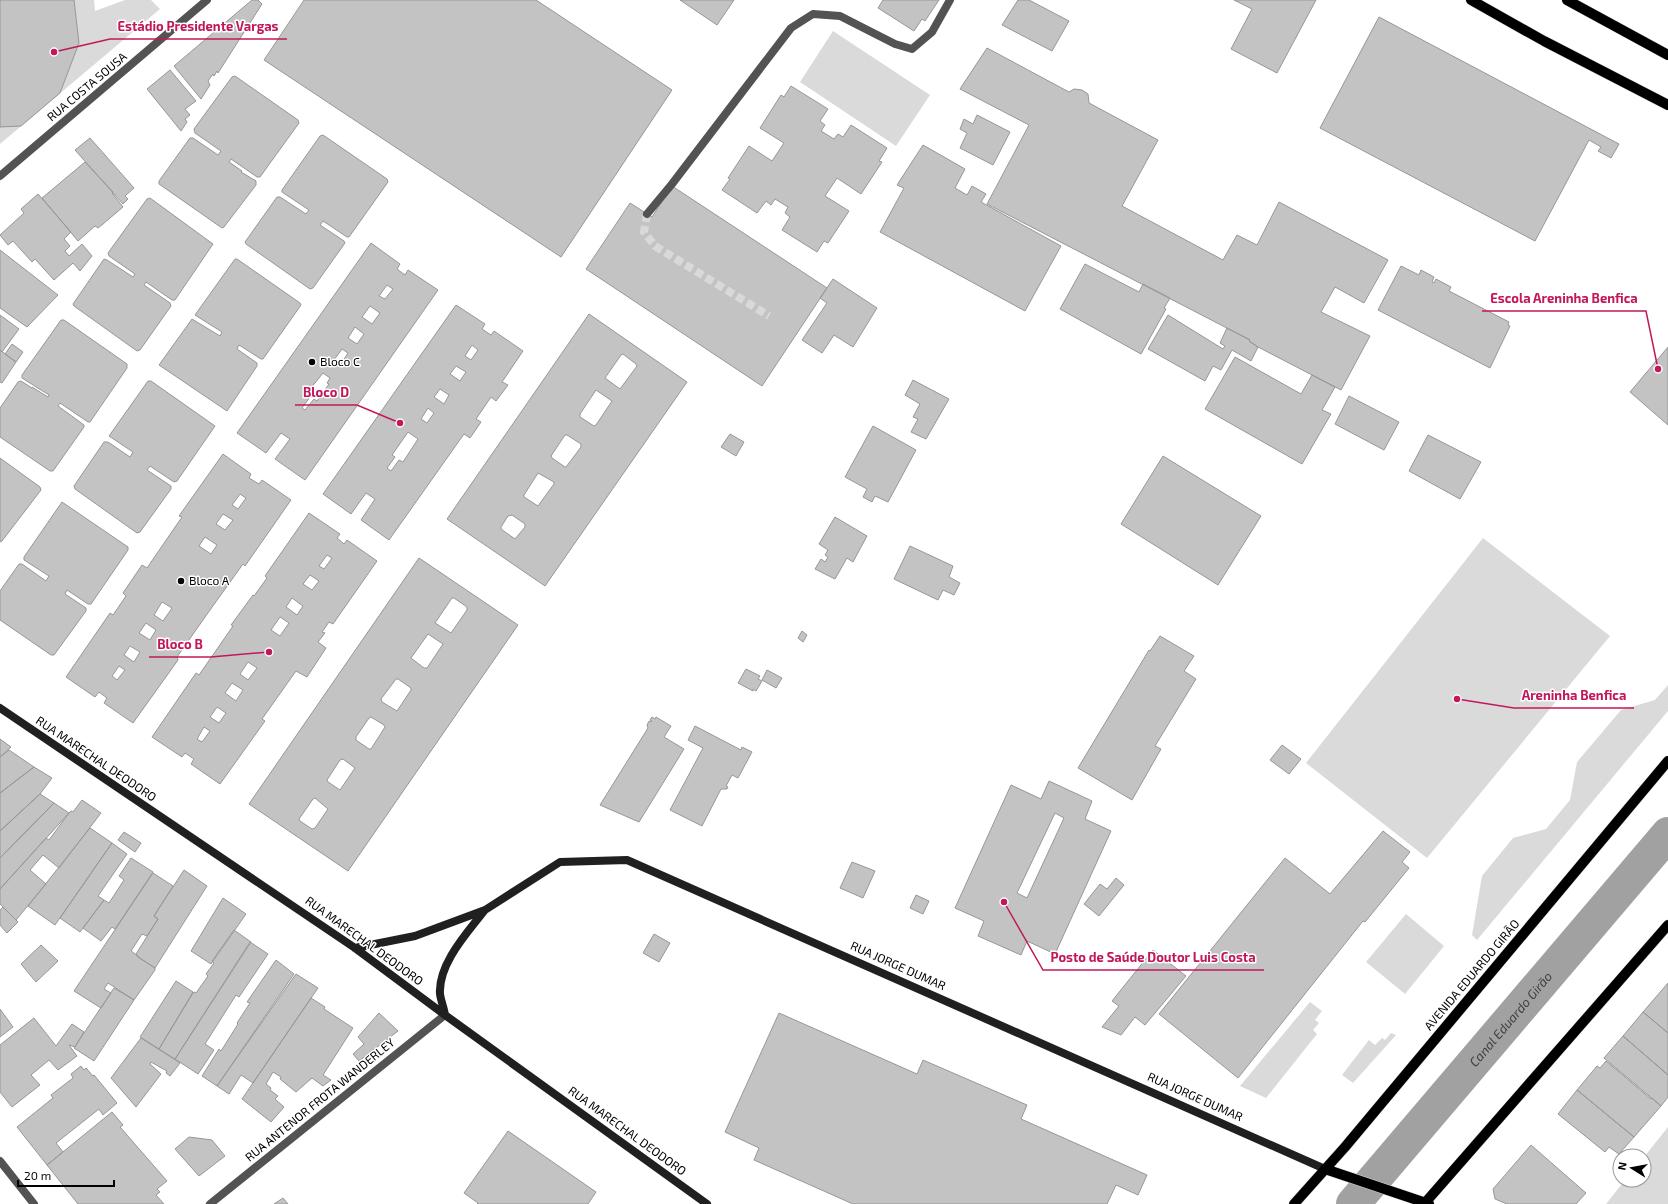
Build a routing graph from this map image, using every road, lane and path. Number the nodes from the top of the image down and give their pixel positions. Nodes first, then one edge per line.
1 (207, 0) edge
2 (950, 0) edge
3 (1471, 0) edge
4 (1566, 0) edge
5 (1668, 55) edge
6 (1668, 105) edge
7 (0, 176) edge
8 (647, 214) tunnel mouth
9 (0, 708) edge
10 (1668, 761) edge
11 (485, 910) junction
12 (1668, 925) edge
13 (356, 948) junction
14 (445, 1015) junction
15 (0, 1160) edge
16 (1325, 1169) junction
17 (34, 1204) edge
18 (210, 1204) edge
19 (707, 1204) edge
20 (1294, 1204) edge
21 (1426, 1204) edge

1 - 7 street, RUA COSTA SOUSA
2 - 8 street
3 - 6 main road
4 - 5 main road
9 - 13 street, RUA MARECHAL DEODORO
10 - 16 main road, AVENIDA EDUARDO GIRÃO
11 - 13 street, RUA JORGE DUMAR
11 - 14 street
11 - 16 street, RUA JORGE DUMAR
12 - 21 main road
13 - 14 street, RUA MARECHAL DEODORO
14 - 18 street, RUA ANTENOR FROTA WANDERLEY
14 - 19 street, RUA MARECHAL DEODORO
15 - 17 street
16 - 20 main road, AVENIDA EDUARDO GIRÃO
16 - 21 main road, RUA JORGE DUMAR

